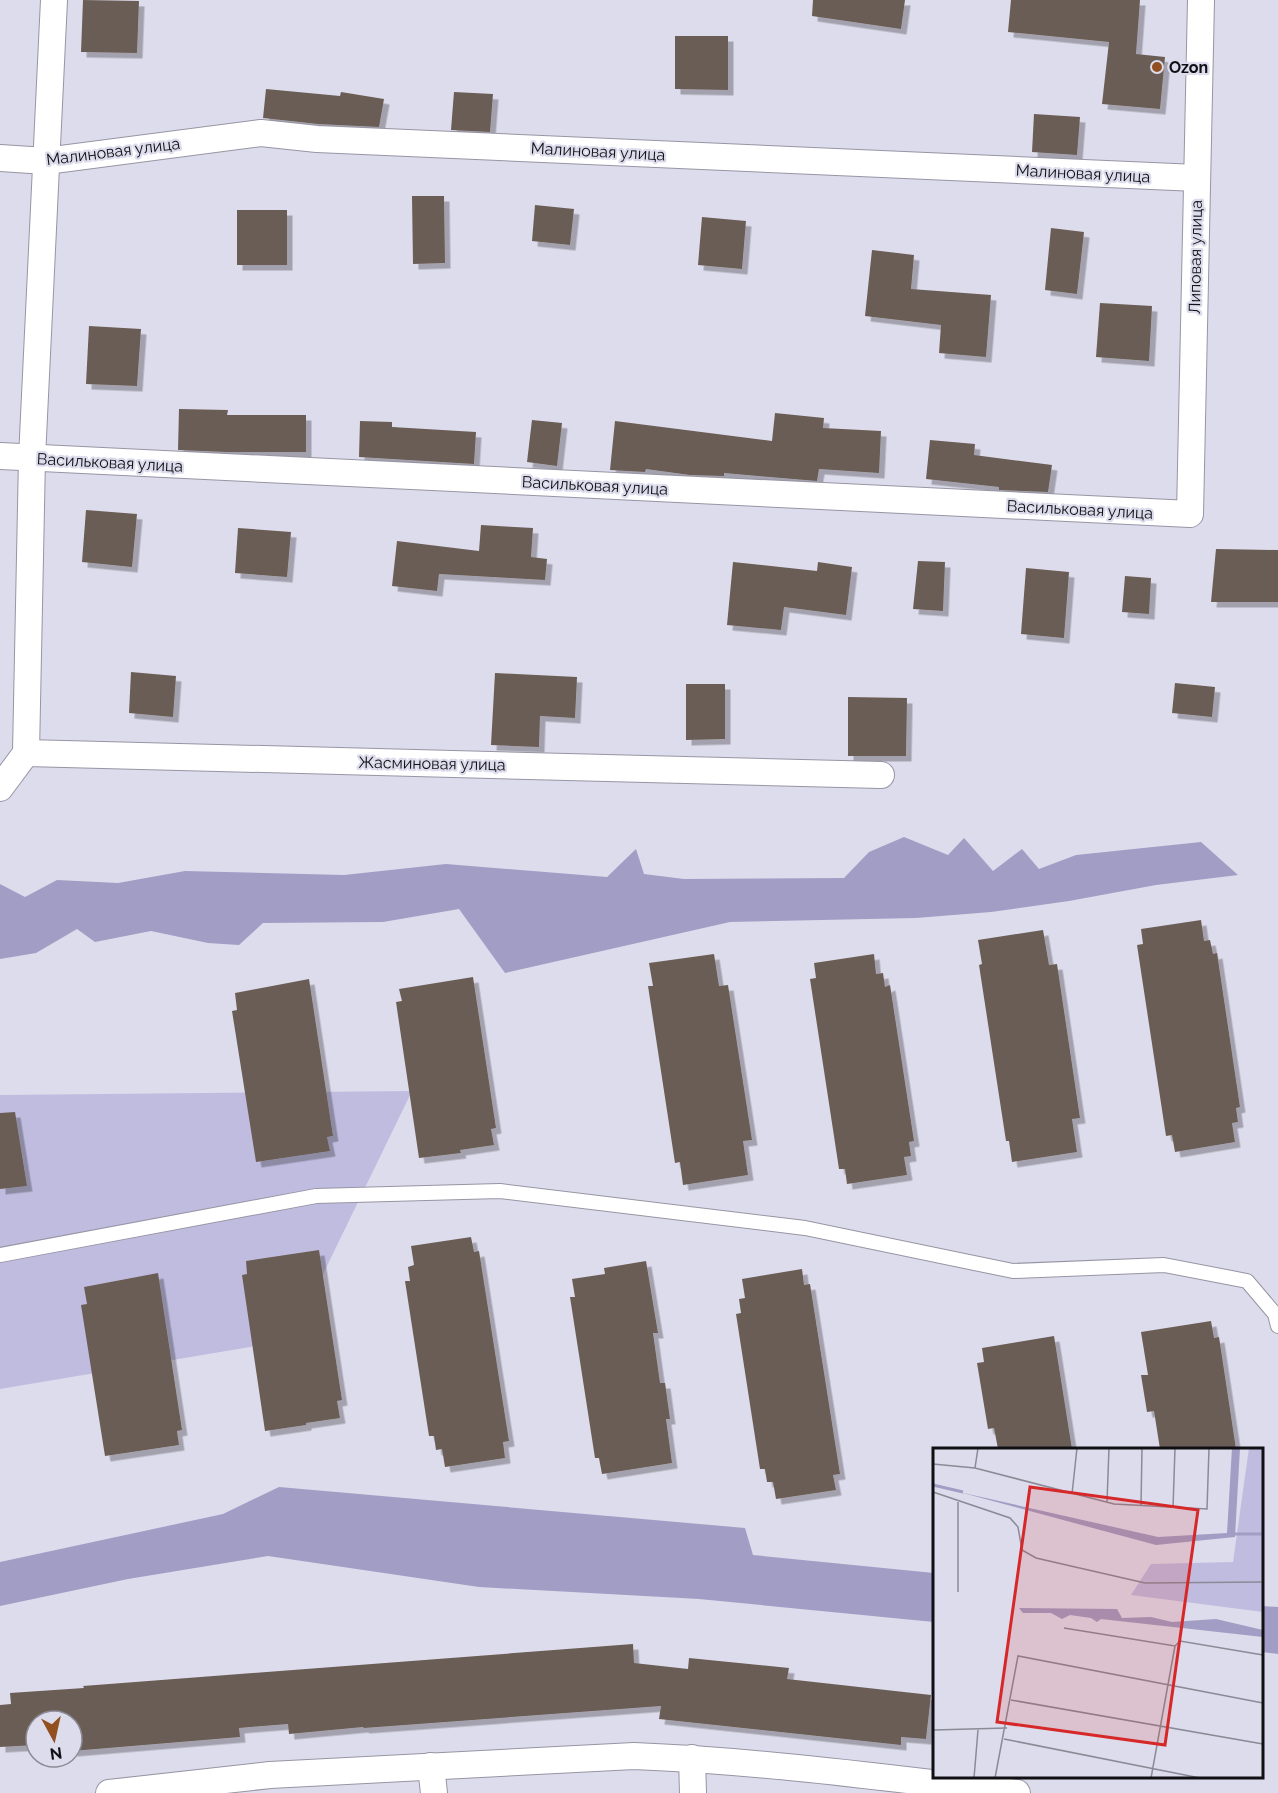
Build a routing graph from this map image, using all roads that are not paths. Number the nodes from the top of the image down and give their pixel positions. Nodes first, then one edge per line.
1 (54, 0) edge
2 (1201, 0) edge
3 (0, 158) edge
4 (46, 161) junction
5 (1197, 178) junction
6 (0, 456) edge
7 (32, 458) junction
8 (1190, 514) joint
9 (26, 753) junction
10 (881, 775) dead end
11 (0, 788) edge
12 (0, 1255) edge
13 (1278, 1326) edge
14 (692, 1758) junction
15 (431, 1766) junction
16 (187, 1788) edge
17 (958, 1790) edge
18 (109, 1793) edge
19 (434, 1793) edge
20 (693, 1793) edge
21 (1017, 1793) edge

1 - 4 street
2 - 5 street, Липовая улица
3 - 4 street, Малиновая улица
4 - 5 street, Малиновая улица
4 - 7 street
5 - 8 street, Липовая улица
6 - 7 street, Васильковая улица
7 - 8 street, Васильковая улица
7 - 9 street
9 - 10 street, Жасминовая улица
9 - 11 street
12 - 13 lane
14 - 15 street
14 - 17 street
14 - 20 street
15 - 16 street
15 - 19 street
16 - 18 street
17 - 21 street

